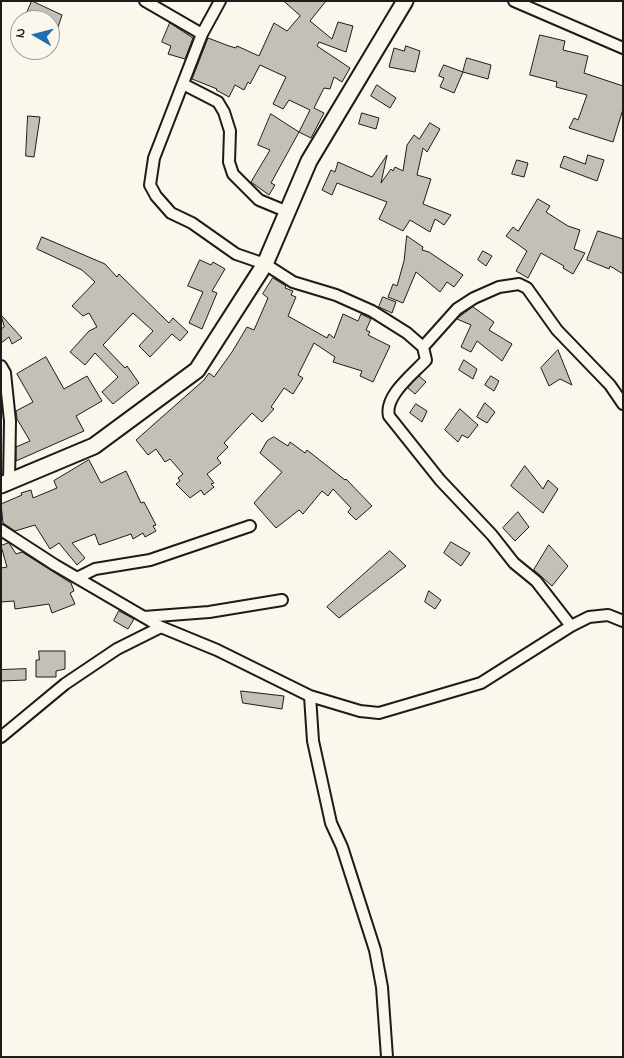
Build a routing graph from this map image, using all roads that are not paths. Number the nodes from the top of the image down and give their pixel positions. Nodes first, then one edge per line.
1 (145, 1) edge
2 (220, 1) edge
3 (405, 1) edge
4 (514, 1) edge
5 (202, 34) junction
6 (623, 48) edge
7 (183, 84) junction
8 (288, 212) junction
9 (266, 264) junction
10 (423, 347) junction
11 (1, 366) edge
12 (623, 404) edge
13 (5, 484) edge
14 (250, 526) dead end
15 (1, 530) edge
16 (77, 578) junction
17 (282, 600) dead end
18 (144, 617) junction
19 (623, 621) edge
20 (571, 626) junction
21 (161, 627) junction
22 (310, 696) junction
23 (1, 737) edge
24 (387, 1057) edge

1 - 5 street
2 - 5 street
3 - 8 main road
4 - 6 street
5 - 7 street
7 - 8 street
7 - 9 street
8 - 9 main road
9 - 10 street
9 - 13 main road
10 - 12 street
10 - 20 street
11 - 13 street
14 - 16 street
15 - 16 street
16 - 18 street
17 - 18 street
18 - 21 street
19 - 20 street
20 - 22 street
21 - 22 street
21 - 23 street
22 - 24 street

